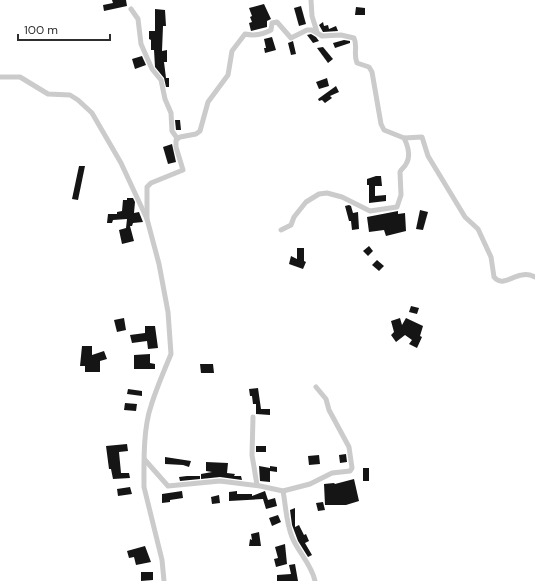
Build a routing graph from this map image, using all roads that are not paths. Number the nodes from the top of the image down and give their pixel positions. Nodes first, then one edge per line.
1 (311, 0) edge
2 (130, 9) dead end
3 (317, 32) junction
4 (0, 78) edge
5 (177, 138) junction
6 (404, 138) junction
7 (147, 219) junction
8 (281, 230) dead end
9 (535, 277) edge
10 (316, 387) dead end
11 (253, 417) dead end
12 (145, 460) junction
13 (257, 485) junction
14 (283, 491) junction
15 (164, 581) edge
16 (316, 581) edge

1 - 3 street
2 - 5 street
3 - 5 street
3 - 6 street
4 - 7 street
5 - 7 street
6 - 8 street
6 - 9 street
7 - 12 street
10 - 14 street
11 - 13 street
12 - 13 street
12 - 15 street
13 - 14 street
14 - 16 street

